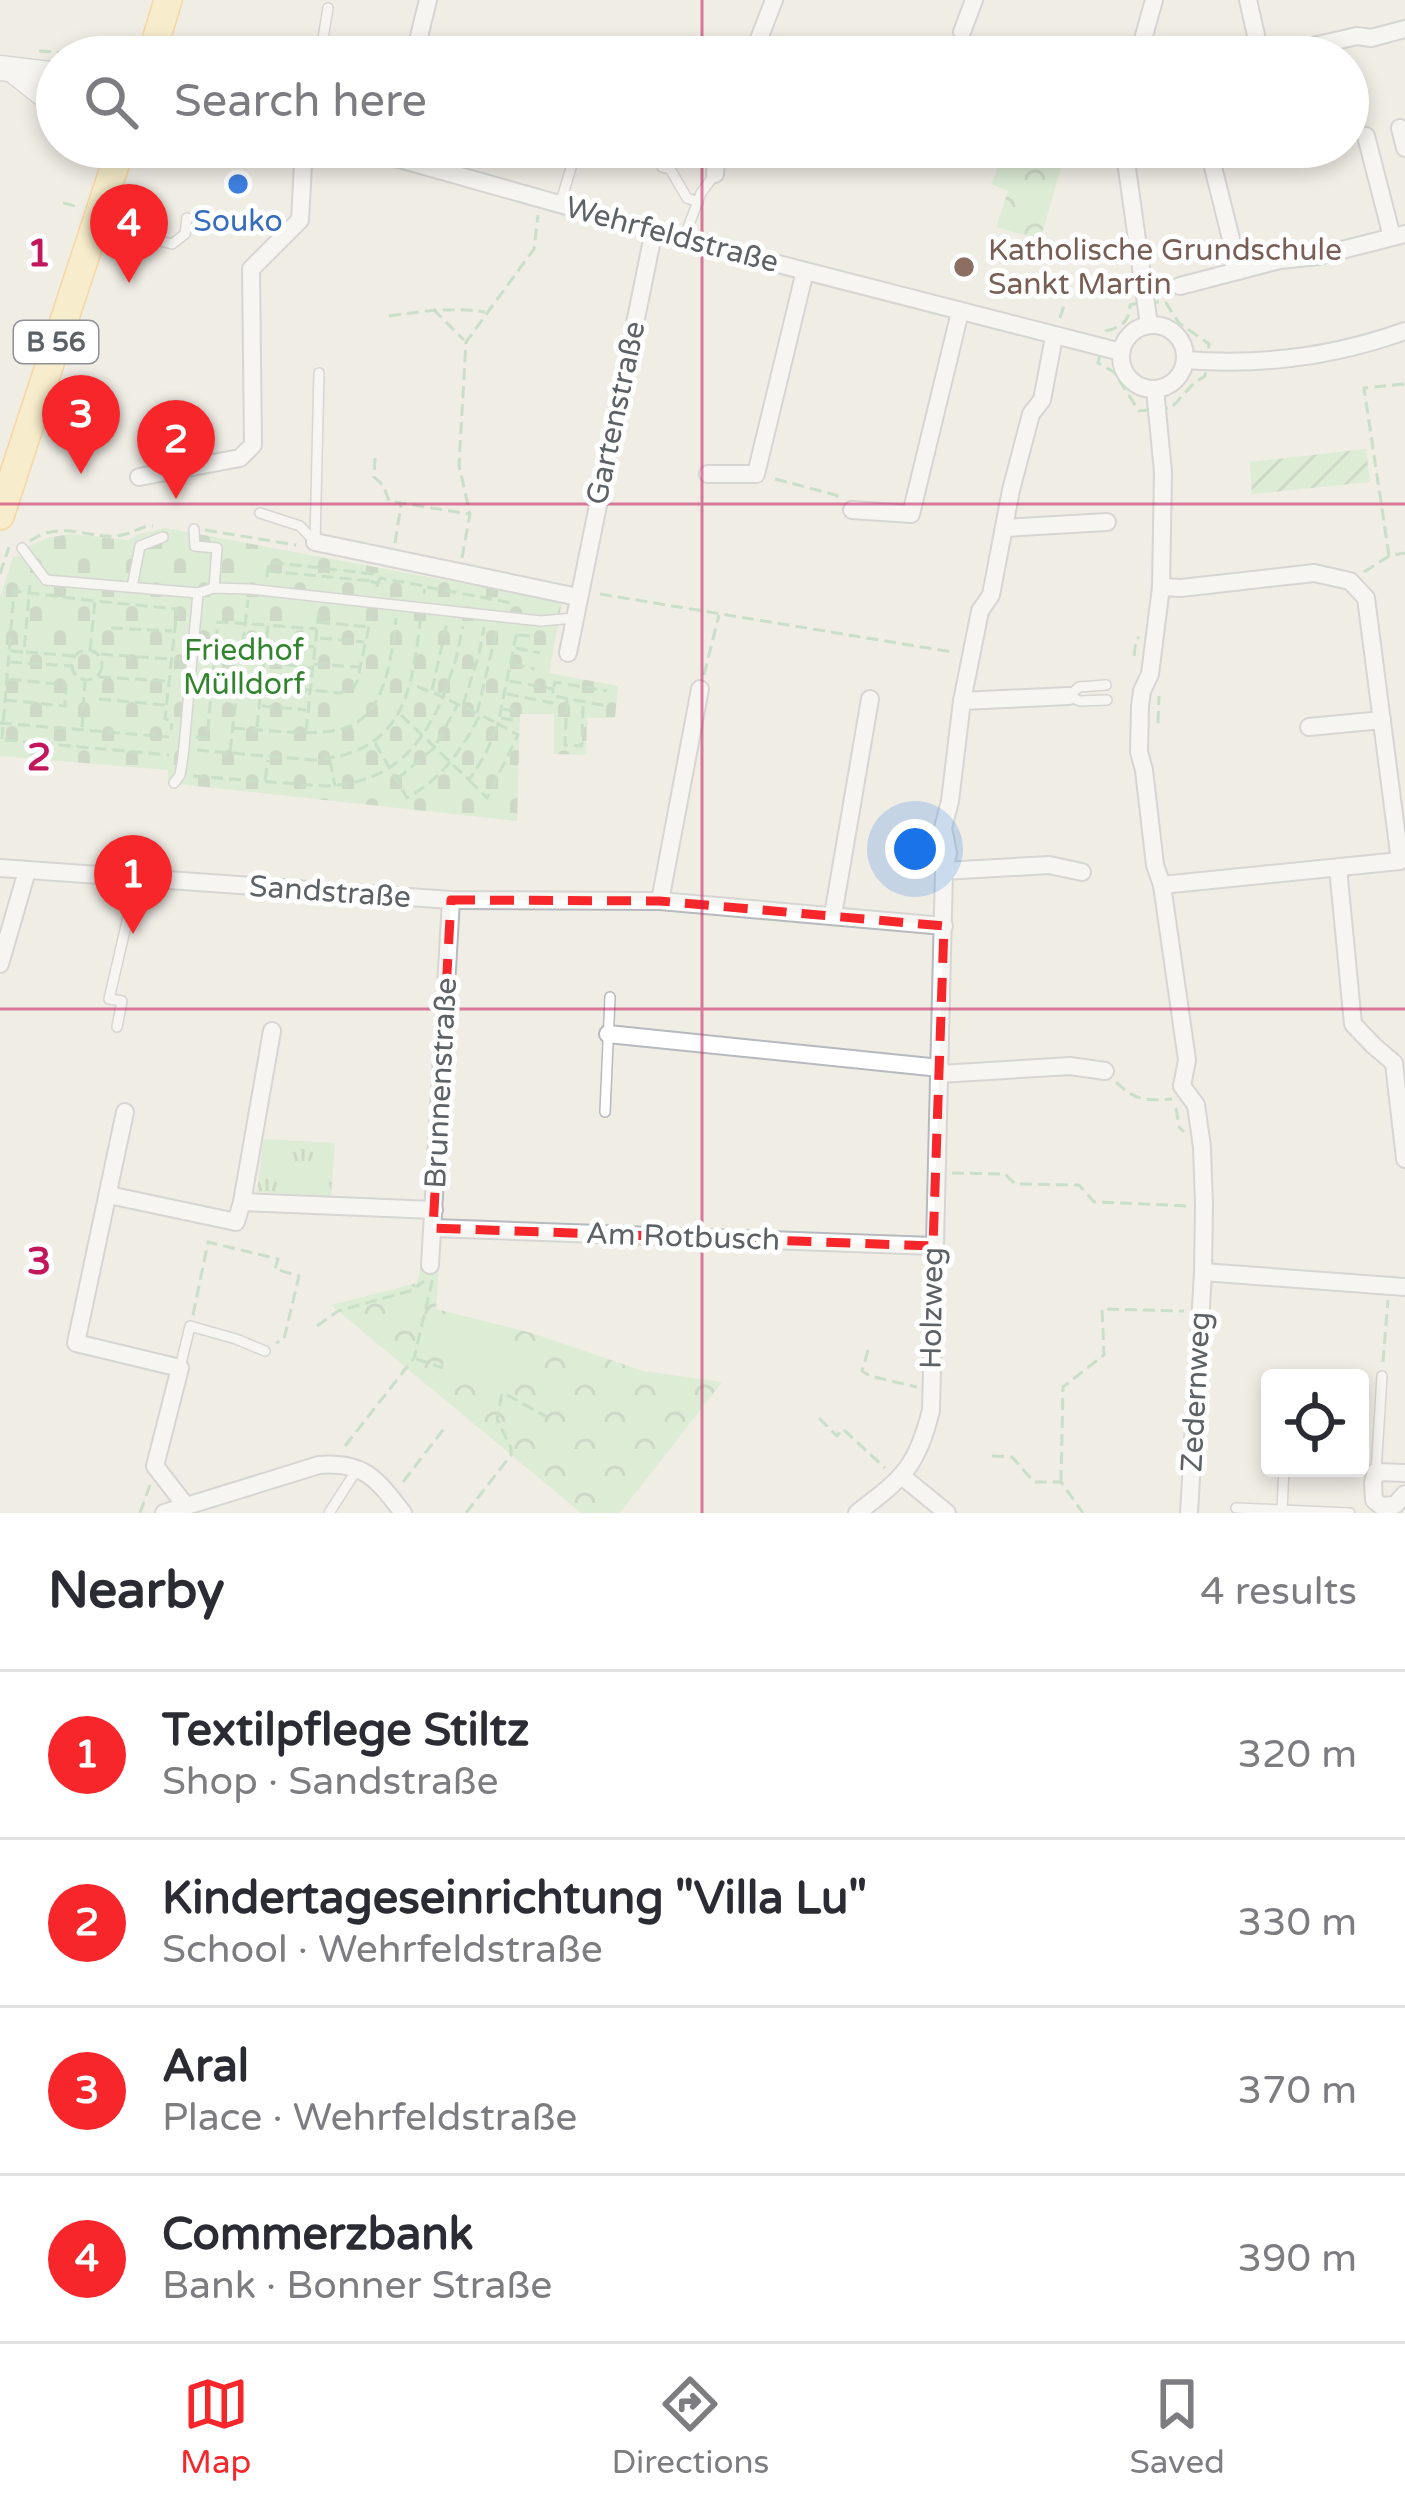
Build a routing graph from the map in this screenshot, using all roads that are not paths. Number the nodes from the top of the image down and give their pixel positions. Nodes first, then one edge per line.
1 (168, 0) edge
2 (428, 0) edge
3 (774, 0) edge
4 (974, 0) edge
5 (1154, 0) edge
6 (1247, 0) edge
7 (328, 8) dead end
8 (1405, 29) edge
9 (962, 32) dead end
10 (150, 36) edge
11 (323, 36) edge
12 (419, 36) edge
13 (760, 36) edge
14 (1144, 36) edge
15 (1257, 36) edge
16 (1369, 38) edge
17 (11, 62) edge
18 (36, 86) edge
19 (1400, 128) dead end
20 (1369, 145) edge
21 (1405, 148) edge
22 (111, 168) edge
23 (303, 168) edge
24 (441, 168) edge
25 (571, 168) edge
26 (666, 168) edge
27 (716, 168) edge
28 (1127, 168) edge
29 (1213, 168) edge
30 (716, 174) joint
31 (698, 202) junction
32 (560, 205) junction
33 (90, 215) junction
34 (187, 218) dead end
35 (654, 230) junction
36 (1398, 235) edge
37 (684, 238) junction
38 (806, 271) junction
39 (1240, 271) junction
40 (1180, 286) road end
41 (960, 312) junction
42 (1149, 325) junction
43 (1405, 331) edge
44 (1054, 337) junction
45 (1121, 352) junction
46 (1185, 360) junction
47 (319, 373) dead end
48 (1155, 389) junction
49 (708, 474) dead end
50 (140, 476) dead end
51 (4, 487) edge
52 (853, 511) road end
53 (260, 513) dead end
54 (0, 517) edge
55 (1108, 522) dead end
56 (1005, 528) junction
57 (194, 529) dead end
58 (163, 537) dead end
59 (315, 542) junction
60 (22, 548) dead end
61 (1161, 586) junction
62 (132, 587) junction
63 (214, 587) junction
64 (198, 592) junction
65 (579, 594) junction
66 (574, 618) junction
67 (568, 653) dead end
68 (1106, 686) dead end
69 (700, 689) road end
70 (1070, 696) junction
71 (870, 699) dead end
72 (1107, 700) dead end
73 (962, 701) junction
74 (1382, 721) junction
75 (1310, 728) dead end
76 (177, 779) road end
77 (0, 868) edge
78 (1338, 868) junction
79 (27, 871) junction
80 (944, 872) junction
81 (1082, 872) dead end
82 (137, 878) junction
83 (1162, 885) junction
84 (451, 900) junction
85 (660, 901) junction
86 (832, 915) junction
87 (944, 926) junction
88 (0, 964) edge
89 (610, 997) dead end
90 (117, 1027) dead end
91 (272, 1031) dead end
92 (608, 1034) junction
93 (940, 1071) junction
94 (1105, 1071) road end
95 (125, 1112) dead end
96 (605, 1112) dead end
97 (1405, 1159) edge
98 (109, 1196) junction
99 (242, 1202) junction
100 (434, 1219) junction
101 (933, 1246) junction
102 (430, 1265) road end
103 (1203, 1271) junction
104 (1400, 1285) edge
105 (265, 1351) road end
106 (180, 1368) junction
107 (1382, 1376) road end
108 (358, 1468) junction
109 (1376, 1472) junction
110 (1405, 1473) edge
111 (1284, 1477) edge
112 (901, 1479) junction
113 (1405, 1494) edge
114 (186, 1506) junction
115 (1237, 1508) dead end
116 (1381, 1509) edge
117 (1282, 1510) junction
118 (164, 1513) edge
119 (329, 1513) edge
120 (403, 1513) edge
121 (857, 1513) edge
122 (947, 1513) edge
123 (1190, 1513) edge
124 (1350, 1513) edge

1 - 10 main road
2 - 12 street
3 - 13 street
4 - 9 street
5 - 14 street
6 - 15 street
7 - 11 lane
8 - 16 street
17 - 18 street
19 - 21 street
20 - 36 street
22 - 33 main road, B 56
23 - 50 street
24 - 32 street, Wehrfeldstraße
25 - 32 lane
26 - 31 lane
27 - 30 street
28 - 42 street
29 - 39 street
30 - 31 lane
31 - 37 lane
32 - 35 street, Wehrfeldstraße
33 - 34 lane
33 - 51 main road, B 56
35 - 37 street, Wehrfeldstraße
35 - 65 street, Gartenstraße
36 - 39 street
37 - 38 street, Wehrfeldstraße
38 - 41 street, Wehrfeldstraße
38 - 49 street, Wehrfeldstraße
39 - 40 street
41 - 44 street, Wehrfeldstraße
41 - 52 street
42 - 45 street
42 - 46 street
43 - 46 street
44 - 45 street, Wehrfeldstraße
44 - 56 street, Holzweg
45 - 48 street
46 - 48 street
47 - 59 lane
48 - 61 street, Zedernweg
51 - 54 main road, B 56
53 - 59 lane
55 - 56 street
56 - 73 street, Holzweg
57 - 63 lane
58 - 62 lane
59 - 65 street
60 - 62 lane
61 - 74 street
61 - 83 street, Zedernweg
62 - 64 lane
63 - 64 lane
63 - 66 lane
64 - 76 lane
65 - 66 street, Gartenstraße
66 - 67 street, Gartenstraße
68 - 70 lane
69 - 85 street
70 - 72 lane
70 - 73 street
71 - 86 street
73 - 80 street, Holzweg
74 - 75 street
74 - 78 street
77 - 79 street, Sandstraße
78 - 83 street
78 - 97 street
79 - 82 street, Sandstraße
79 - 88 street
80 - 81 street
80 - 87 street, Holzweg
82 - 84 street, Sandstraße
82 - 90 lane
83 - 103 street, Zedernweg
84 - 85 street, Sandstraße
84 - 100 street, Brunnenstraße
85 - 86 street, Sandstraße
86 - 87 street, Sandstraße
87 - 93 street, Holzweg
89 - 92 lane
91 - 99 street
92 - 93 street
92 - 96 lane
93 - 94 street
93 - 101 street, Holzweg
95 - 98 street
98 - 99 street, Am Rotbusch
98 - 106 street
99 - 100 street, Am Rotbusch
100 - 101 street, Am Rotbusch
100 - 102 street, Brunnenstraße
101 - 112 street, Holzweg
103 - 104 street, Zedernweg
103 - 123 street, Zedernweg
105 - 106 lane
106 - 114 street
107 - 109 lane
108 - 114 street
108 - 119 lane
108 - 120 street
109 - 110 street
109 - 116 street
111 - 117 lane
112 - 121 street, Holzweg
112 - 122 street
113 - 116 street
114 - 118 street
115 - 117 lane
117 - 124 lane

